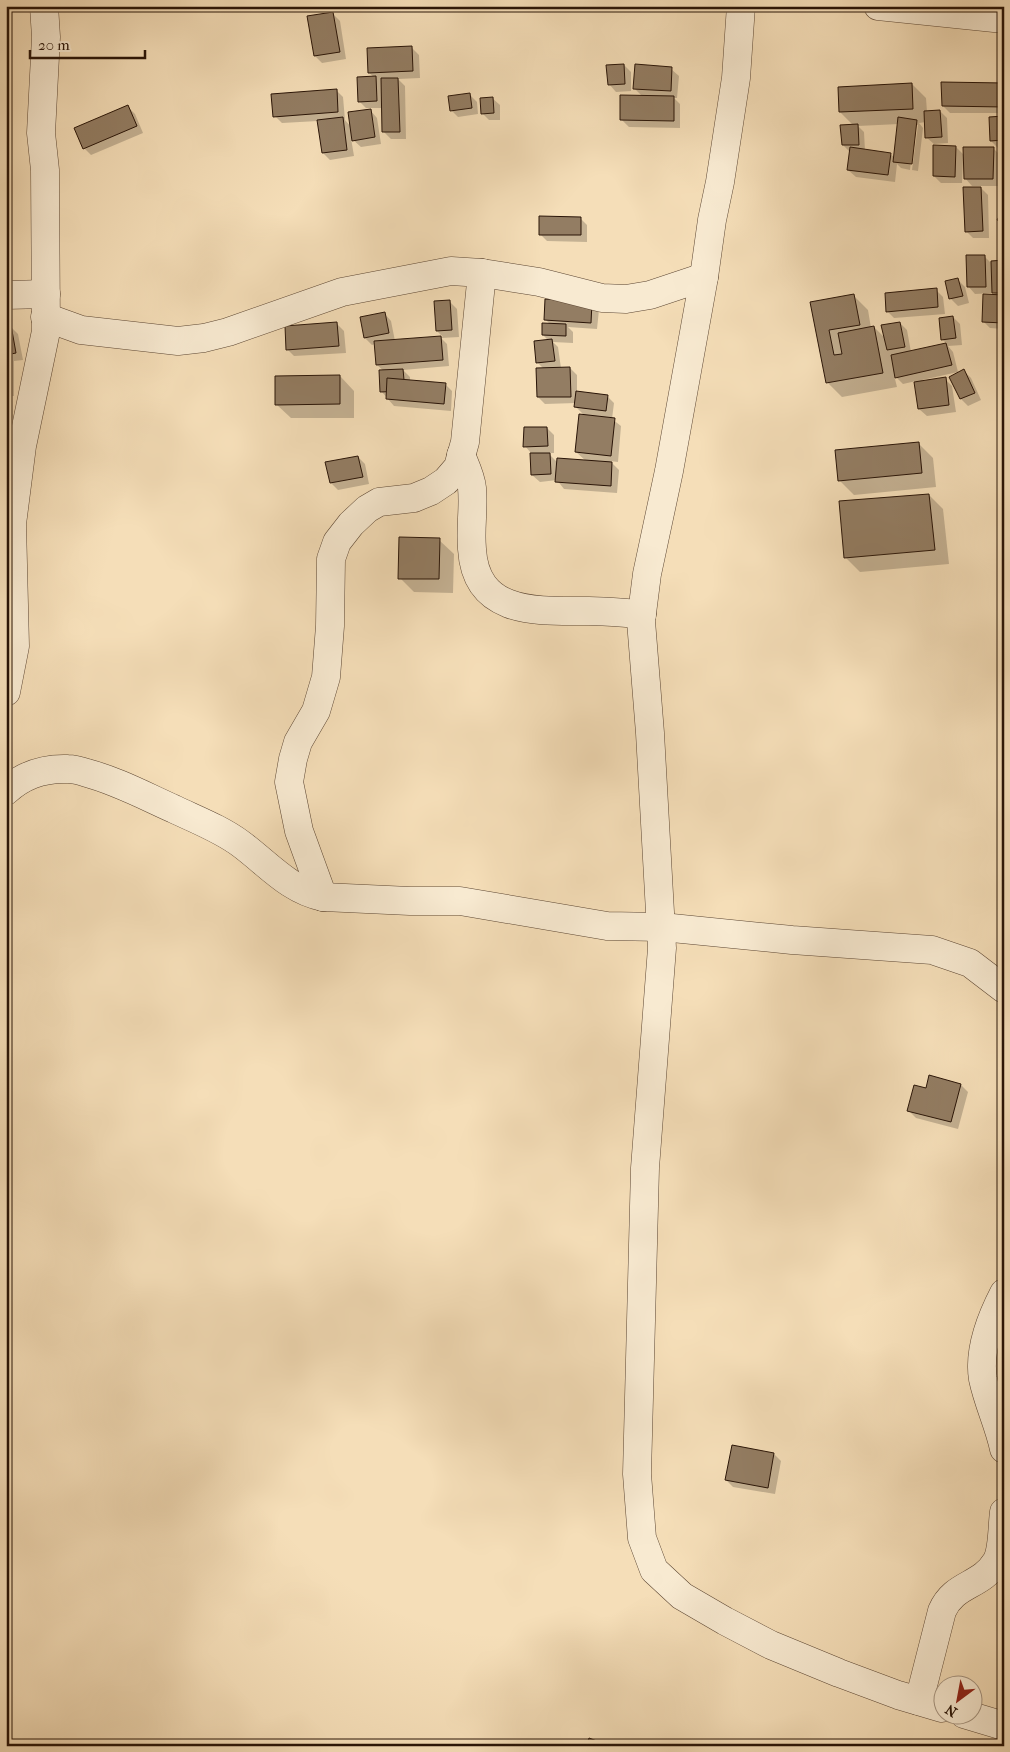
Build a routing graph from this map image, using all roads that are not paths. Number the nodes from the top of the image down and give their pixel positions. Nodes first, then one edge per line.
1 (44, 6) edge
2 (741, 6) edge
3 (878, 6) edge
4 (946, 9) edge
5 (1004, 19) edge
6 (482, 272) junction
7 (704, 277) junction
8 (6, 295) edge
9 (45, 306) junction
10 (461, 455) junction
11 (642, 614) junction
12 (6, 692) edge
13 (6, 791) edge
14 (323, 897) junction
15 (662, 927) junction
16 (1004, 989) edge
17 (1004, 1293) edge
18 (1004, 1449) edge
19 (1004, 1512) edge
20 (931, 1705) edge
21 (982, 1719) edge
22 (1004, 1726) edge

1 - 9 street
2 - 7 street
3 - 4 street
4 - 5 street
6 - 7 street
6 - 9 street
6 - 10 street
7 - 11 street
8 - 9 street
9 - 12 street
10 - 11 street
10 - 14 street
11 - 15 street
13 - 14 street
14 - 15 street
15 - 16 street
15 - 20 street
17 - 18 street
19 - 20 street
21 - 22 street

